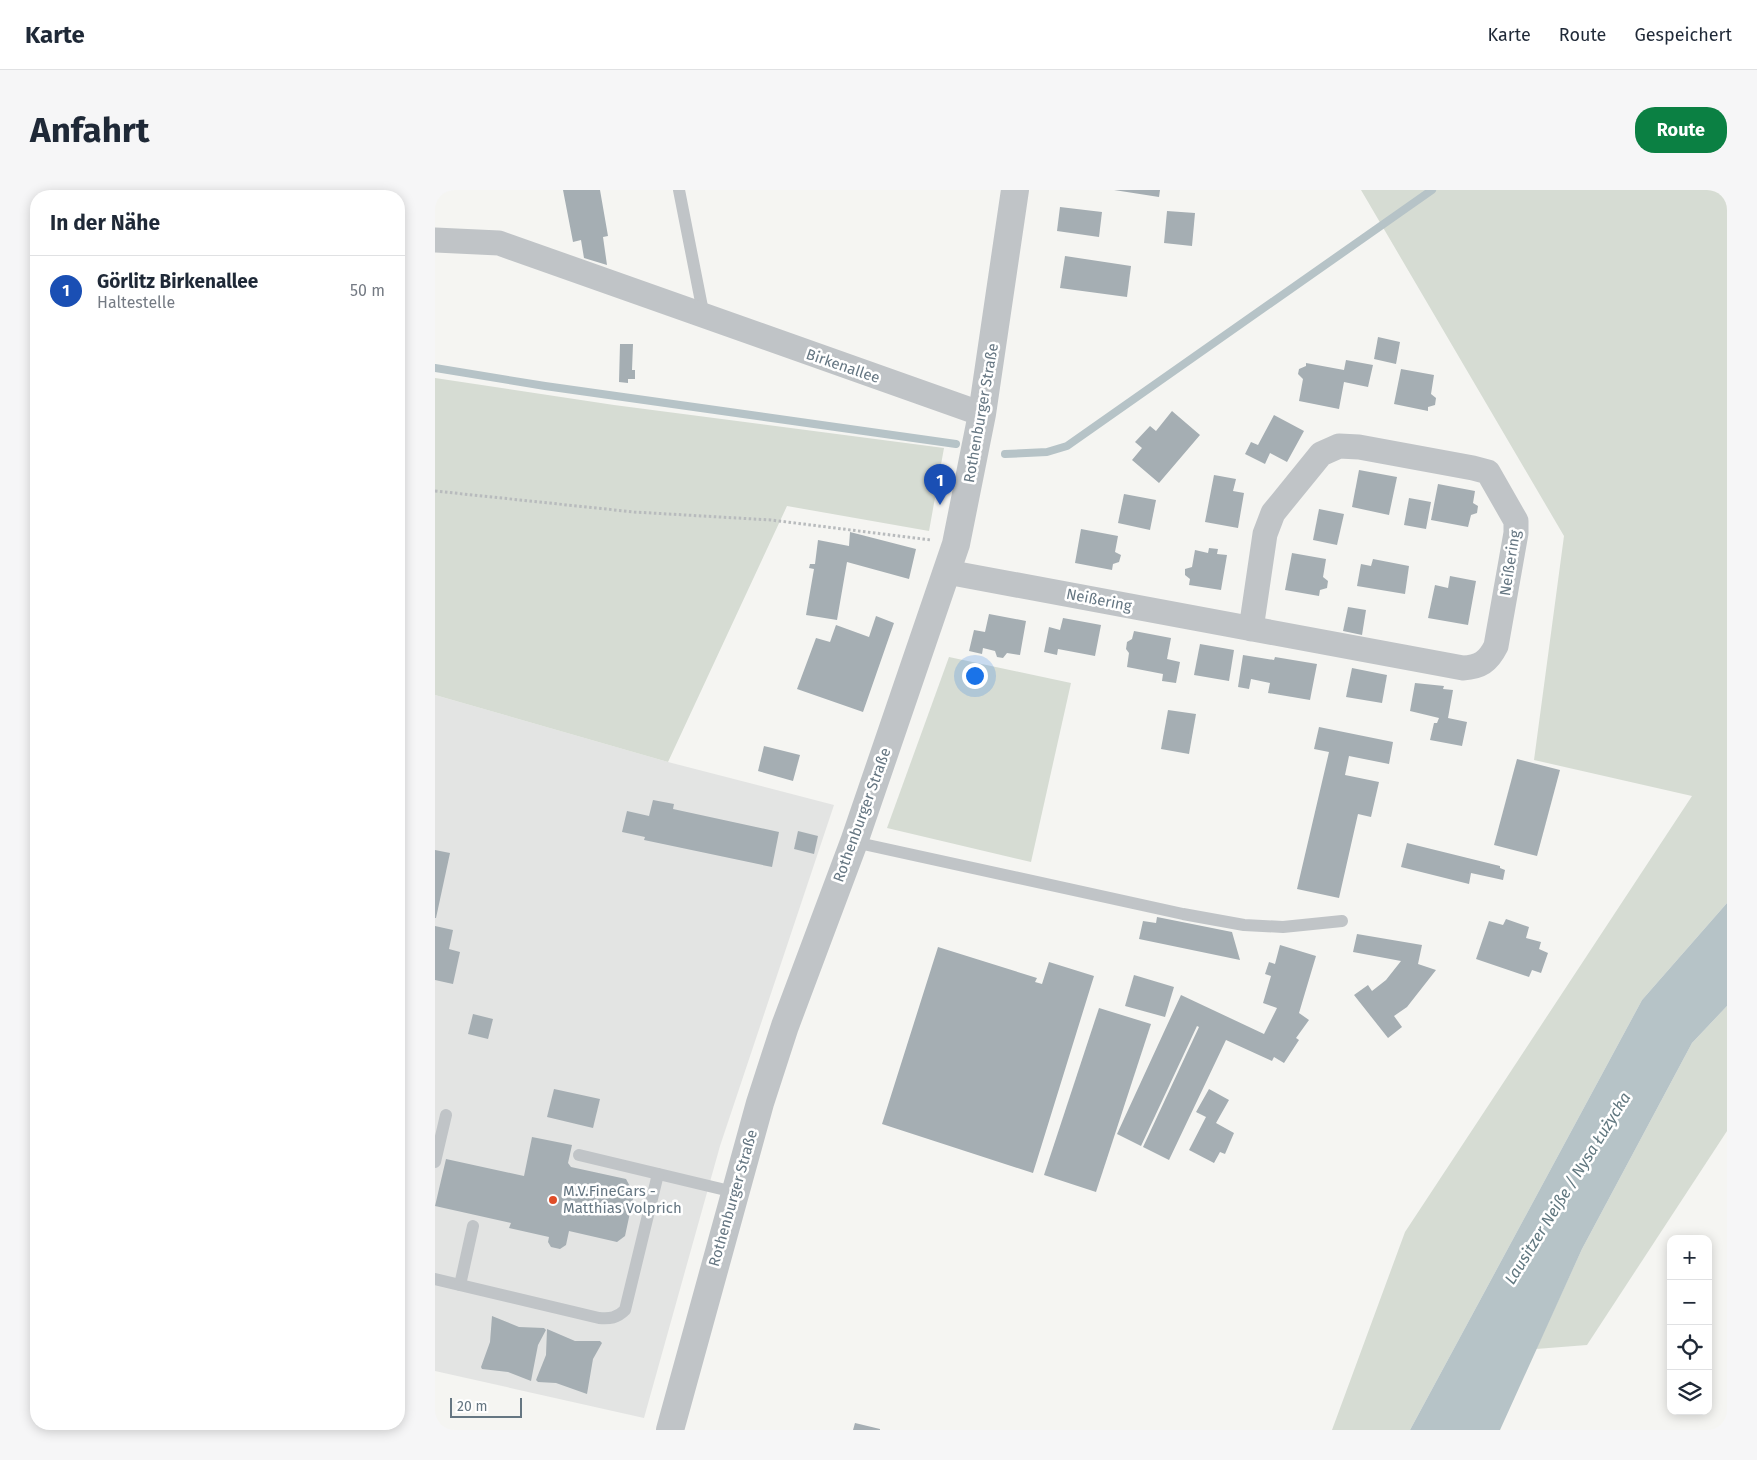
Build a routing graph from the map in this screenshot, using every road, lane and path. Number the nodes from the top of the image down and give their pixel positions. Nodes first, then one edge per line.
1 (679, 190) edge
2 (1015, 190) edge
3 (435, 240) edge
4 (704, 317) junction
5 (983, 414) junction
6 (435, 491) edge
7 (956, 544) junction
8 (947, 572) junction
9 (1251, 629) junction
10 (854, 842) junction
11 (1342, 920) dead end
12 (446, 1115) dead end
13 (579, 1155) dead end
14 (435, 1162) edge
15 (658, 1174) junction
16 (733, 1192) junction
17 (473, 1226) dead end
18 (435, 1279) edge
19 (460, 1285) junction
20 (670, 1430) edge

1 - 4 lane
2 - 5 street, Rothenburger Straße
3 - 4 street, Birkenallee
4 - 5 street, Birkenallee
5 - 7 street, Rothenburger Straße
6 - 7 path
7 - 8 street, Rothenburger Straße
8 - 9 street, Neißering
8 - 10 street, Rothenburger Straße
9 - 9 street, Neißering
10 - 11 lane
10 - 16 street, Rothenburger Straße
12 - 14 lane
13 - 15 lane
15 - 16 lane
15 - 19 lane
16 - 20 street, Rothenburger Straße
17 - 19 lane
18 - 19 lane

